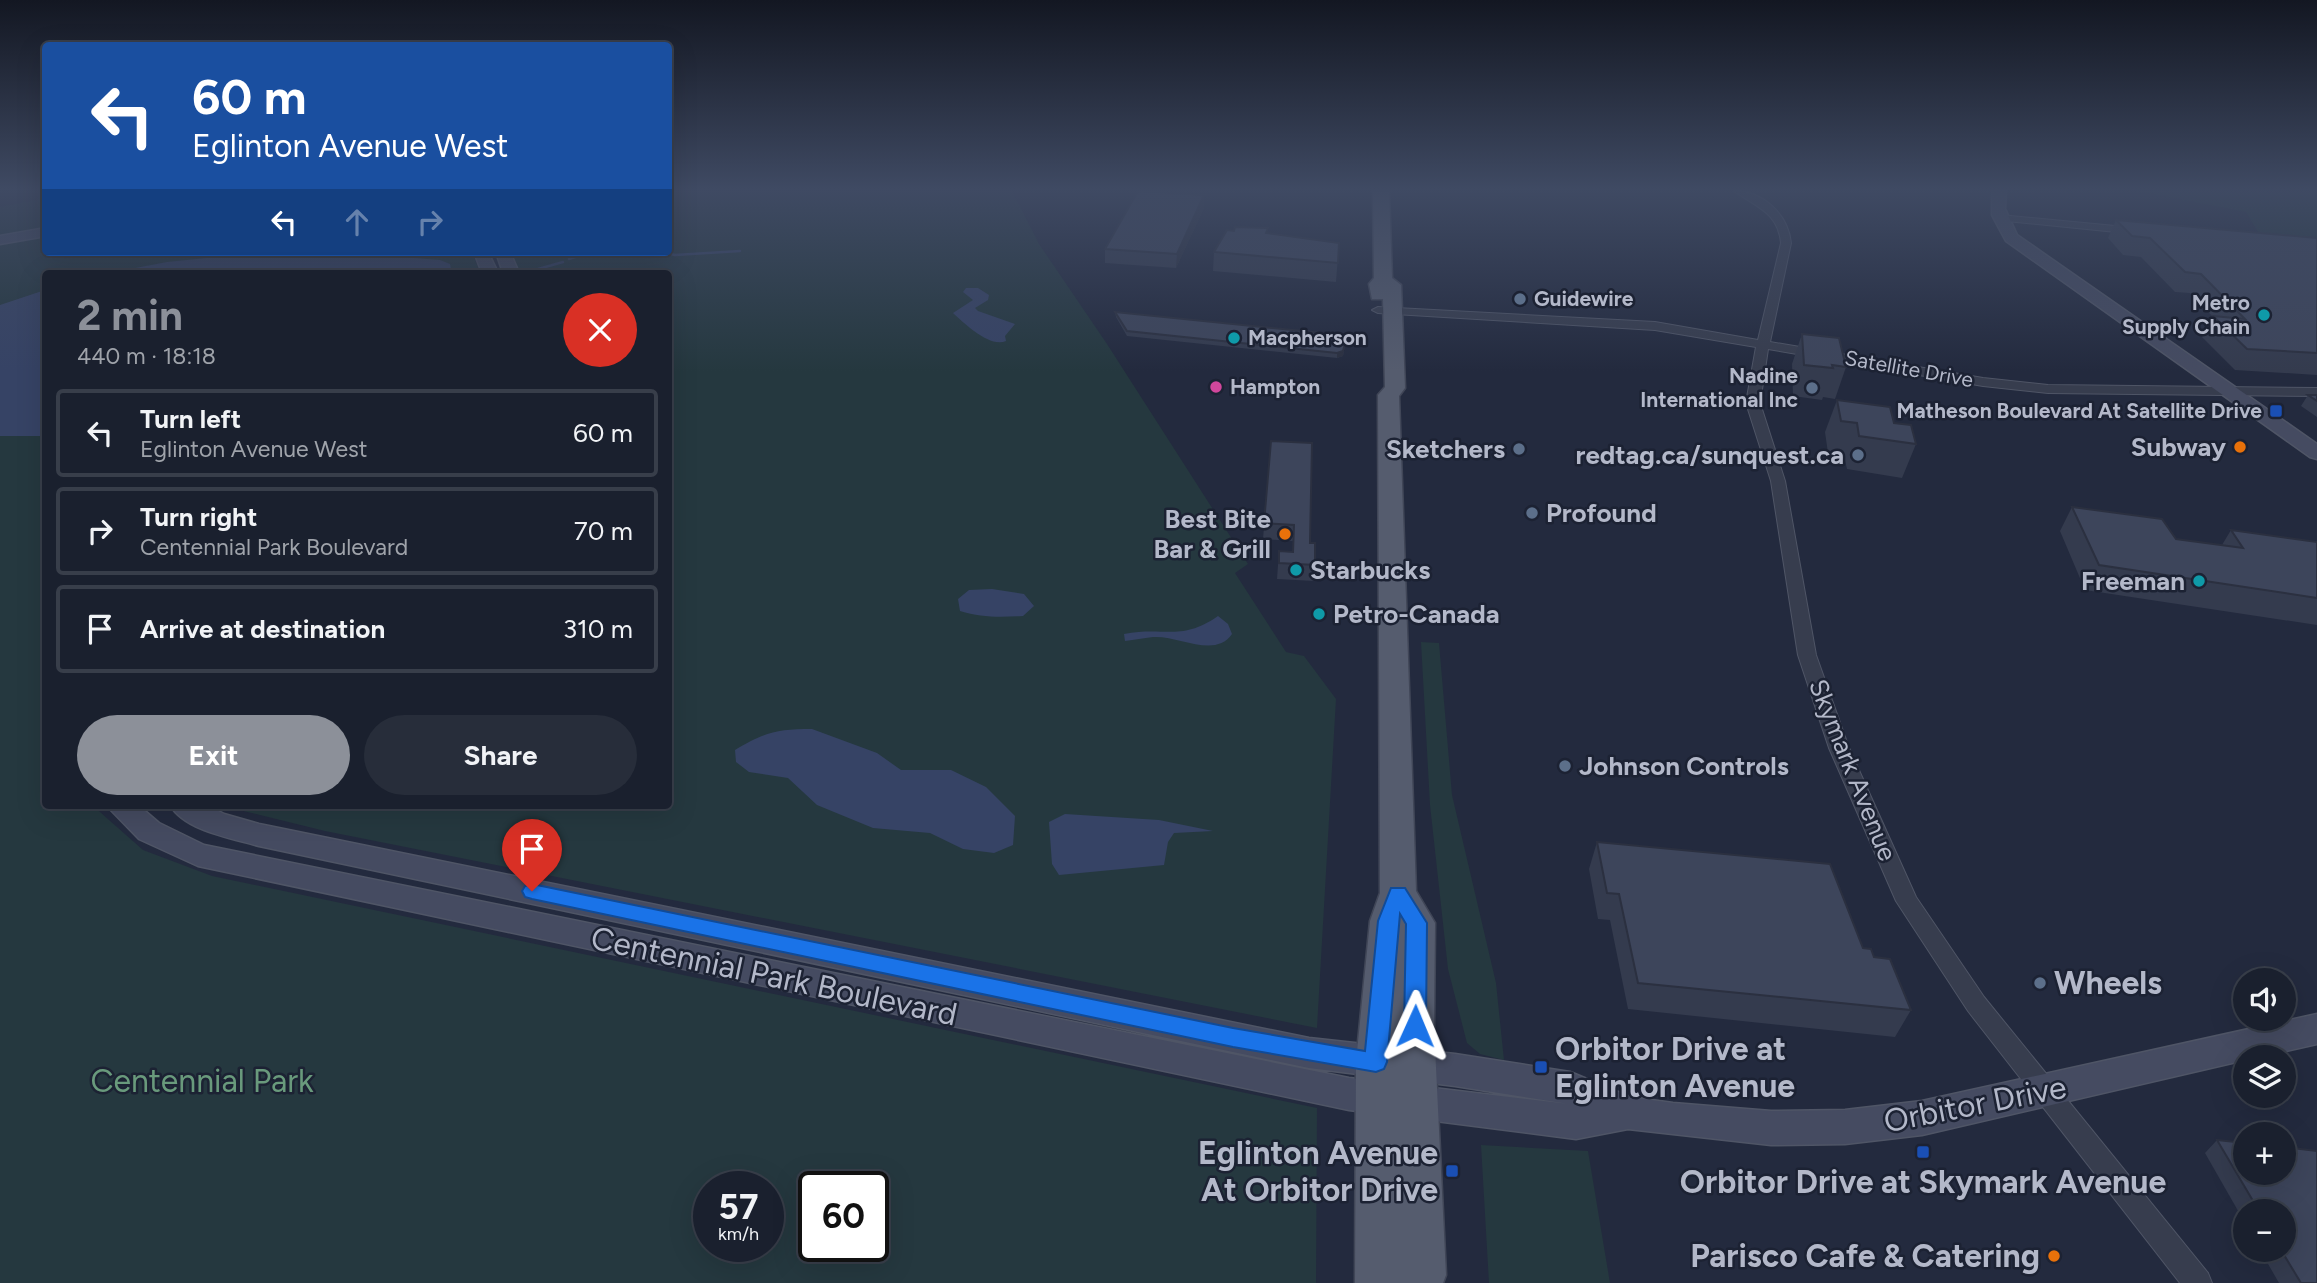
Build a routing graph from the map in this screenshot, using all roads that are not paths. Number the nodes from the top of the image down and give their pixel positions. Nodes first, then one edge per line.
1 (1382, 251) edge
2 (1784, 251) edge
3 (2029, 251) edge
4 (1385, 310) junction
5 (1763, 344) junction
6 (2228, 391) junction
7 (2317, 392) edge
8 (2317, 453) edge
9 (124, 809) edge
10 (191, 809) edge
11 (508, 886) junction
12 (485, 916) junction
13 (2317, 1029) edge
14 (1398, 1083) junction
15 (2049, 1092) junction
16 (1378, 1283) edge
17 (1420, 1283) edge
18 (2198, 1283) edge

1 - 4 main road
2 - 5 street, Skymark Avenue
3 - 6 street
4 - 5 street, Satellite Drive
4 - 14 main road
5 - 6 street, Satellite Drive
5 - 15 street, Skymark Avenue
6 - 7 street, Satellite Drive
6 - 8 street
9 - 12 street, Centennial Park Boulevard
10 - 11 street, Centennial Park Boulevard
11 - 12 street
11 - 14 street, Centennial Park Boulevard
12 - 14 street, Centennial Park Boulevard
13 - 15 street, Orbitor Drive
14 - 15 street, Orbitor Drive
14 - 16 main road
14 - 17 main road
15 - 18 street, Skymark Avenue

